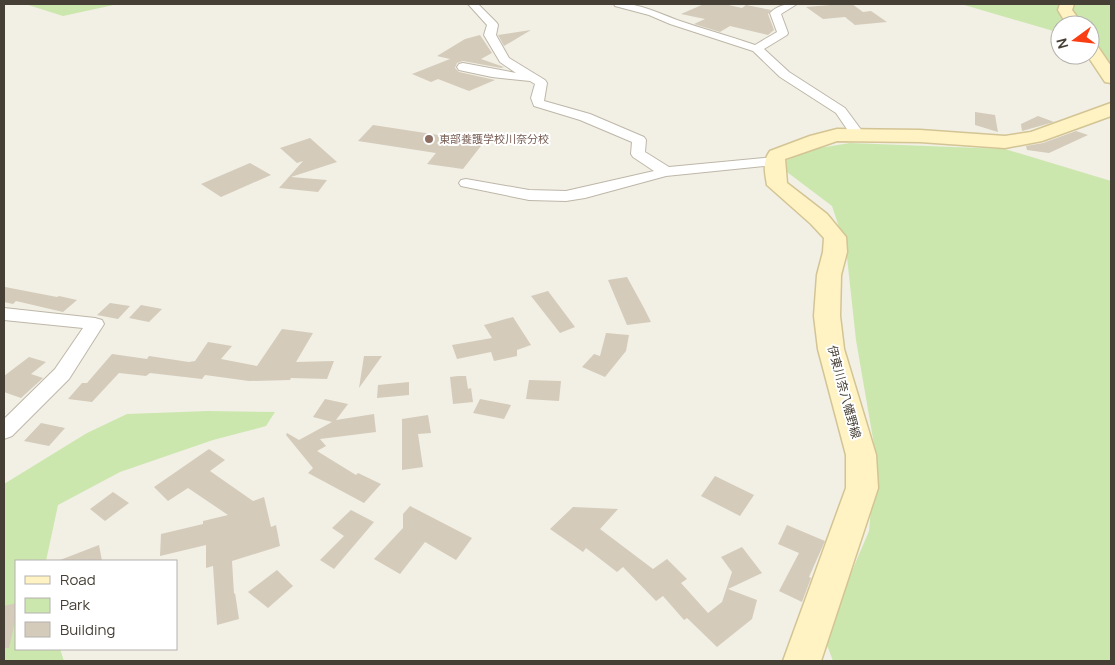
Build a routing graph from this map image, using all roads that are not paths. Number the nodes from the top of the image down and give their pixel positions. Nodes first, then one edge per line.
1 (473, 4) edge
2 (619, 4) edge
3 (792, 4) edge
4 (757, 49) junction
5 (1100, 62) edge
6 (463, 67) dead end
7 (535, 78) junction
8 (1111, 78) edge
9 (1111, 108) edge
10 (858, 135) junction
11 (774, 161) junction
12 (666, 172) junction
13 (466, 183) dead end
14 (4, 314) edge
15 (4, 431) edge
16 (802, 661) edge

1 - 7 street
2 - 4 street
3 - 4 street
4 - 10 street
5 - 8 main road
6 - 7 street
7 - 12 street
9 - 10 main road
10 - 11 main road
11 - 12 street
11 - 16 main road, 伊東川奈八幡野線
12 - 13 street
14 - 15 street

